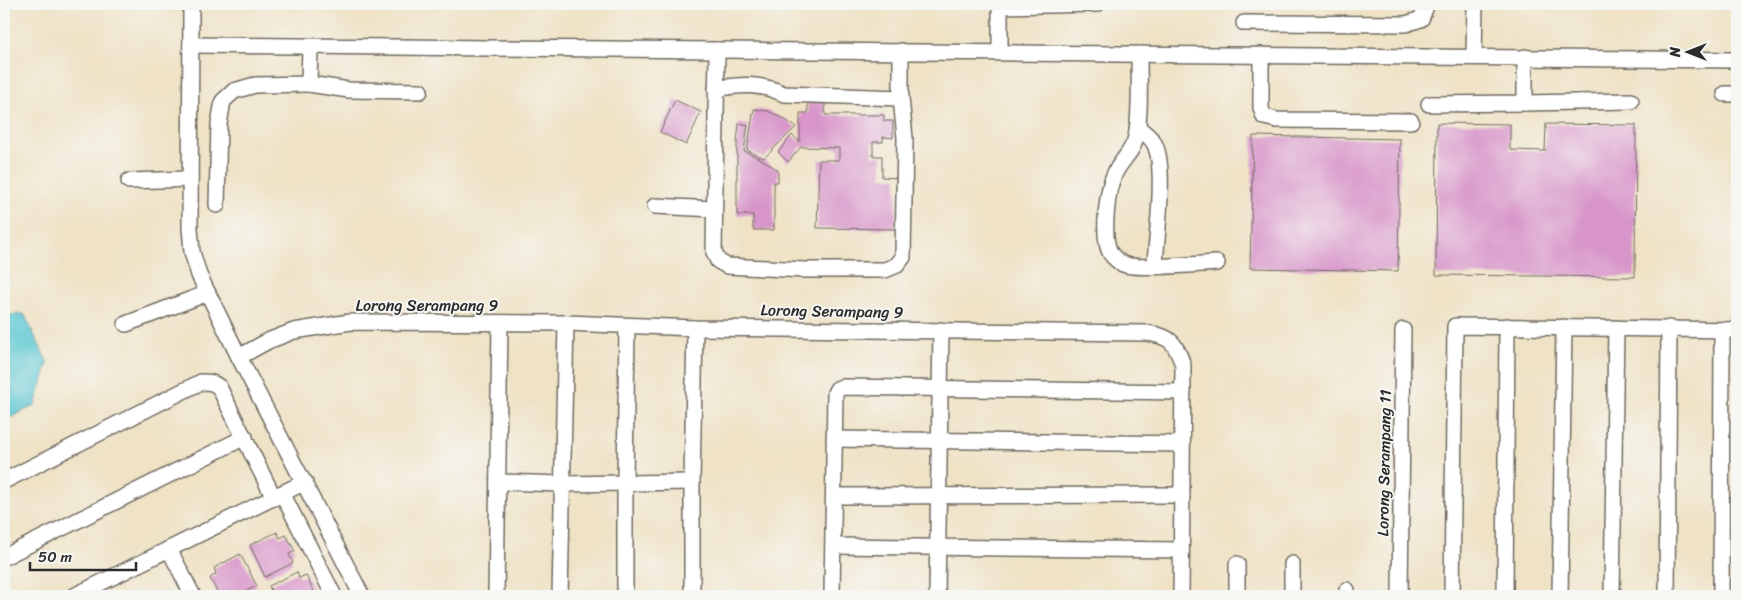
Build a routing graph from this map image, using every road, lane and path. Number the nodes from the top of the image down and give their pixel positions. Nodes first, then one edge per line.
1 (191, 4) edge
2 (1097, 4) edge
3 (1424, 4) edge
4 (1474, 4) edge
5 (994, 5) edge
6 (1244, 23) dead end
7 (191, 44) junction
8 (310, 46) junction
9 (717, 50) junction
10 (901, 51) junction
11 (1000, 52) junction
12 (1139, 54) junction
13 (1261, 55) junction
14 (1474, 57) junction
15 (1525, 58) junction
16 (1737, 60) edge
17 (309, 84) junction
18 (716, 89) junction
19 (420, 91) dead end
20 (901, 98) junction
21 (1631, 101) dead end
22 (1525, 103) junction
23 (1429, 104) dead end
24 (1411, 121) dead end
25 (1138, 127) junction
26 (190, 179) junction
27 (129, 181) dead end
28 (217, 205) dead end
29 (655, 206) dead end
30 (714, 209) junction
31 (1218, 263) dead end
32 (1155, 266) junction
33 (208, 293) junction
34 (500, 323) junction
35 (566, 323) junction
36 (126, 324) dead end
37 (627, 326) junction
38 (1507, 326) junction
39 (1564, 327) junction
40 (695, 328) junction
41 (1616, 328) junction
42 (1669, 328) junction
43 (941, 330) junction
44 (1403, 330) dead end
45 (1730, 330) edge
46 (239, 357) junction
47 (940, 388) junction
48 (1183, 392) junction
49 (245, 437) junction
50 (834, 439) junction
51 (940, 441) junction
52 (1182, 444) junction
53 (4, 481) edge
54 (304, 482) junction
55 (499, 482) junction
56 (692, 482) junction
57 (624, 483) junction
58 (562, 484) junction
59 (1182, 495) junction
60 (278, 496) junction
61 (834, 496) junction
62 (939, 496) junction
63 (833, 546) junction
64 (938, 548) junction
65 (169, 549) junction
66 (1182, 550) junction
67 (4, 557) edge
68 (1237, 564) dead end
69 (1292, 564) dead end
70 (74, 596) edge
71 (193, 596) edge
72 (334, 596) edge
73 (362, 596) edge
74 (496, 596) edge
75 (560, 596) edge
76 (625, 596) edge
77 (692, 596) edge
78 (832, 596) edge
79 (937, 596) edge
80 (1181, 596) edge
81 (1237, 596) edge
82 (1292, 596) edge
83 (1400, 596) edge
84 (1452, 596) edge
85 (1505, 596) edge
86 (1560, 596) edge
87 (1612, 596) edge
88 (1668, 596) edge
89 (1721, 596) edge

1 - 7 street
2 - 5 street
3 - 6 street
4 - 14 street
5 - 11 street
7 - 8 street
7 - 26 street
8 - 9 street
8 - 17 street
9 - 10 street
9 - 18 street
10 - 11 street
10 - 20 street
11 - 12 street
12 - 13 street
12 - 25 street
13 - 14 street
13 - 24 street
14 - 15 street
15 - 16 street
15 - 22 street
17 - 19 street
17 - 28 street
18 - 20 street
18 - 30 street
20 - 30 street
21 - 22 street
22 - 23 street
25 - 32 street
25 - 32 street
26 - 27 street
26 - 33 street
29 - 30 street
31 - 32 street
33 - 36 street
33 - 46 street
34 - 35 street, Lorong Serampang 9
34 - 46 street, Lorong Serampang 9
34 - 55 street
35 - 37 street, Lorong Serampang 9
35 - 58 street
37 - 40 street, Lorong Serampang 9
37 - 57 street
38 - 39 street
38 - 84 street
38 - 85 street
39 - 41 street
39 - 86 street
40 - 43 street, Lorong Serampang 9
40 - 56 street
41 - 42 street
41 - 87 street
42 - 45 street
42 - 88 street
43 - 47 street
43 - 48 street, Lorong Serampang 9
44 - 83 street, Lorong Serampang 11
45 - 89 street
46 - 54 street
47 - 48 street
47 - 50 street
47 - 51 street
48 - 52 street, Lorong Serampang 9
49 - 53 street
49 - 60 street
49 - 67 street
50 - 51 street
50 - 61 street
51 - 52 street
51 - 62 street
52 - 59 street, Lorong Serampang 9
54 - 60 street
54 - 73 street
55 - 58 street
55 - 74 street
56 - 57 street
56 - 77 street
57 - 58 street
57 - 76 street
58 - 75 street
59 - 62 street
59 - 66 street, Lorong Serampang 9
60 - 65 street
60 - 72 street
61 - 62 street
61 - 63 street
62 - 64 street
63 - 64 street
63 - 78 street
64 - 66 street
64 - 79 street
65 - 70 street
65 - 71 street
66 - 80 street, Lorong Serampang 9
68 - 81 street
69 - 82 street

